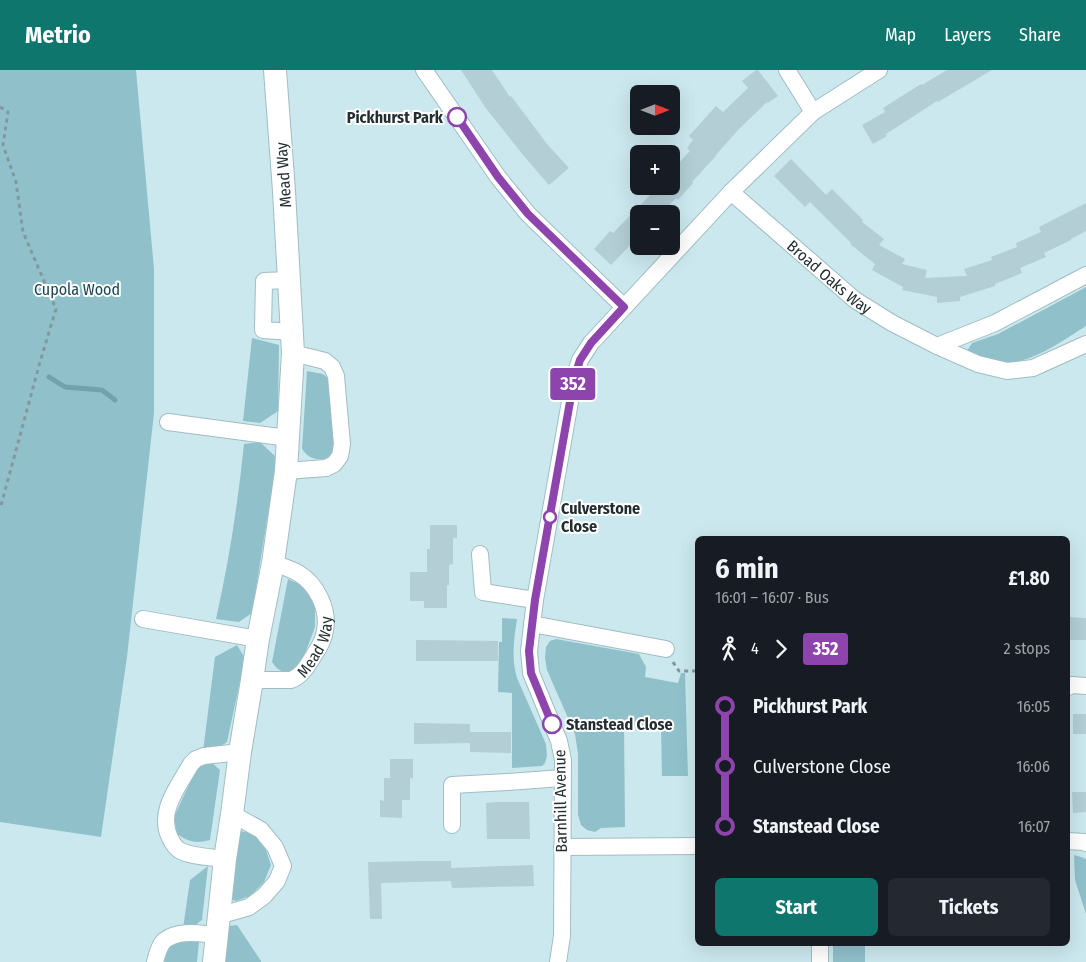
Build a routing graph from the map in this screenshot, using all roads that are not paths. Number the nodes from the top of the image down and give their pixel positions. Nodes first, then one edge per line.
1 (275, 70) edge
2 (424, 70) edge
3 (787, 70) edge
4 (879, 70) edge
5 (813, 112) junction
6 (731, 192) junction
7 (1086, 275) edge
8 (624, 307) junction
9 (293, 342) junction
10 (1086, 344) edge
11 (937, 346) junction
12 (168, 422) dead end
13 (288, 438) junction
14 (286, 471) junction
15 (480, 554) dead end
16 (273, 563) junction
17 (535, 600) junction
18 (143, 619) dead end
19 (532, 624) junction
20 (258, 639) junction
21 (666, 649) road end
22 (252, 680) junction
23 (1070, 686) edge
24 (1086, 686) edge
25 (240, 752) junction
26 (562, 778) junction
27 (232, 814) junction
28 (452, 825) dead end
29 (1070, 841) edge
30 (1086, 843) edge
31 (695, 846) edge
32 (562, 847) junction
33 (225, 859) junction
34 (218, 925) junction
35 (820, 946) edge
36 (154, 962) edge
37 (214, 962) edge
38 (558, 962) edge
39 (820, 962) edge

1 - 9 street, Mead Way
2 - 8 street
3 - 5 street
4 - 5 street
5 - 6 street
6 - 8 street
6 - 11 street, Broad Oaks Way
7 - 11 street
8 - 17 street, Barnhill Avenue
9 - 13 street, Mead Way
9 - 14 street
10 - 11 street, Broad Oaks Way
12 - 13 street
13 - 14 street, Mead Way
14 - 16 street, Mead Way
15 - 17 street
16 - 20 street, Mead Way
16 - 22 street, Mead Way
17 - 19 street, Barnhill Avenue
18 - 20 street
19 - 21 street
19 - 26 street, Barnhill Avenue
20 - 22 street, Mead Way
22 - 25 street, Mead Way
23 - 24 street
25 - 27 street, Mead Way
25 - 33 street
26 - 28 street
26 - 32 street, Barnhill Avenue
27 - 33 street, Mead Way
27 - 34 street
29 - 30 street
31 - 32 street
32 - 38 street, Barnhill Avenue
33 - 34 street, Mead Way
34 - 36 street
34 - 37 street, Mead Way
35 - 39 street

